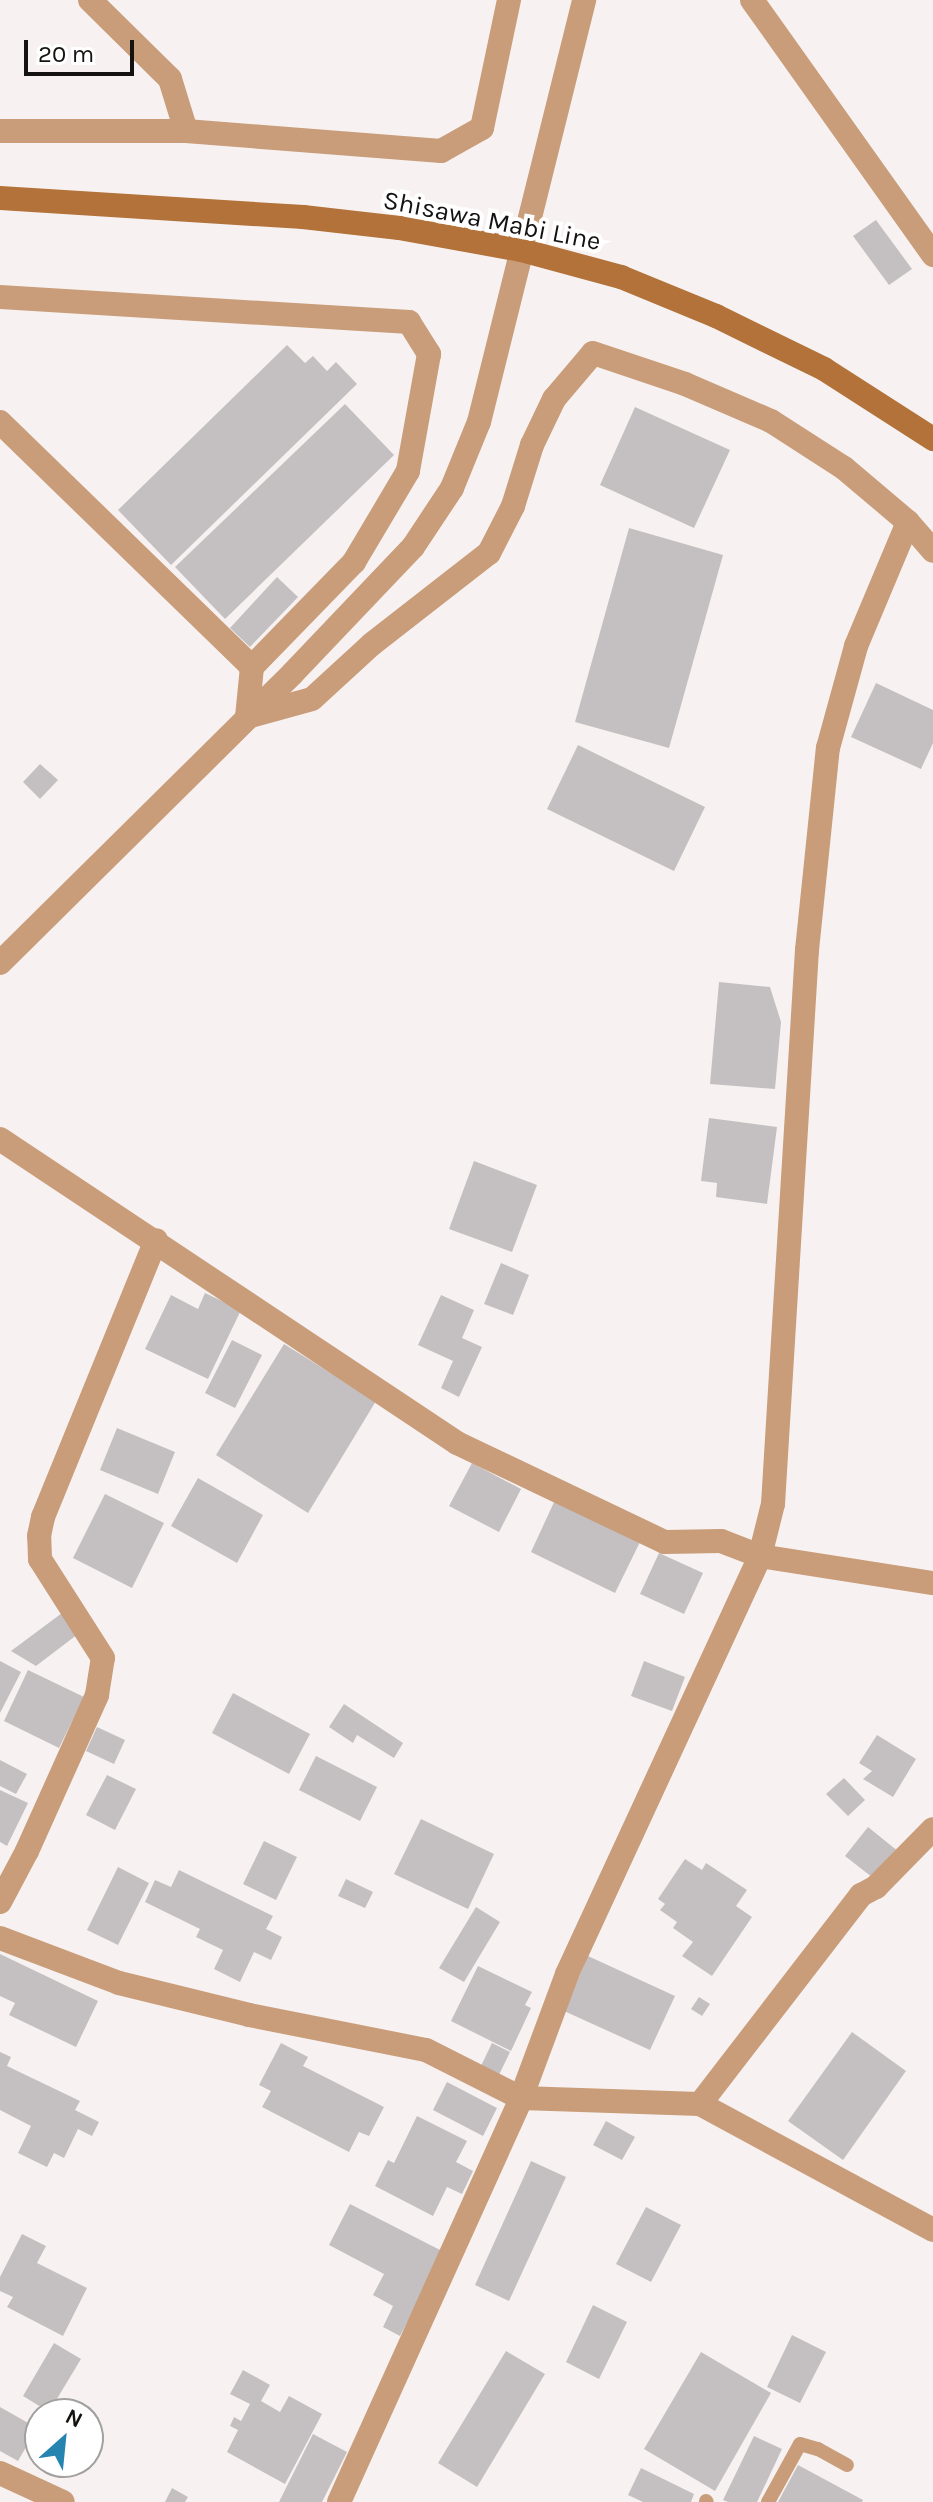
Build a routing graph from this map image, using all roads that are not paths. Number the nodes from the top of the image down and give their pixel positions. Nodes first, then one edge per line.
1 (90, 0) edge
2 (509, 0) edge
3 (584, 0) edge
4 (752, 0) edge
5 (0, 131) edge
6 (186, 131) junction
7 (0, 198) edge
8 (521, 250) junction
9 (933, 255) edge
10 (0, 297) edge
11 (0, 422) edge
12 (933, 439) edge
13 (908, 522) junction
14 (933, 551) edge
15 (252, 667) junction
16 (247, 717) junction
17 (0, 963) edge
18 (0, 1139) edge
19 (156, 1240) junction
20 (760, 1556) junction
21 (933, 1583) edge
22 (933, 1829) edge
23 (0, 1902) edge
24 (0, 1938) edge
25 (521, 2098) junction
26 (700, 2104) junction
27 (933, 2230) edge
28 (847, 2465) dead end
29 (0, 2473) edge
30 (63, 2502) edge
31 (339, 2502) edge
32 (768, 2502) edge

1 - 6 street
2 - 6 street
3 - 8 street
4 - 9 street
5 - 6 street
7 - 8 main road, Shisawa Mabi Line
8 - 12 main road, Shisawa Mabi Line
8 - 16 street
10 - 15 street
11 - 15 street
13 - 14 street
13 - 16 street
13 - 20 street
15 - 16 street
16 - 17 street
18 - 19 street
19 - 20 street
19 - 23 street
20 - 21 street
20 - 25 street
22 - 26 street
24 - 25 street
25 - 26 street
25 - 31 street
26 - 27 street
28 - 32 lane
29 - 30 street

